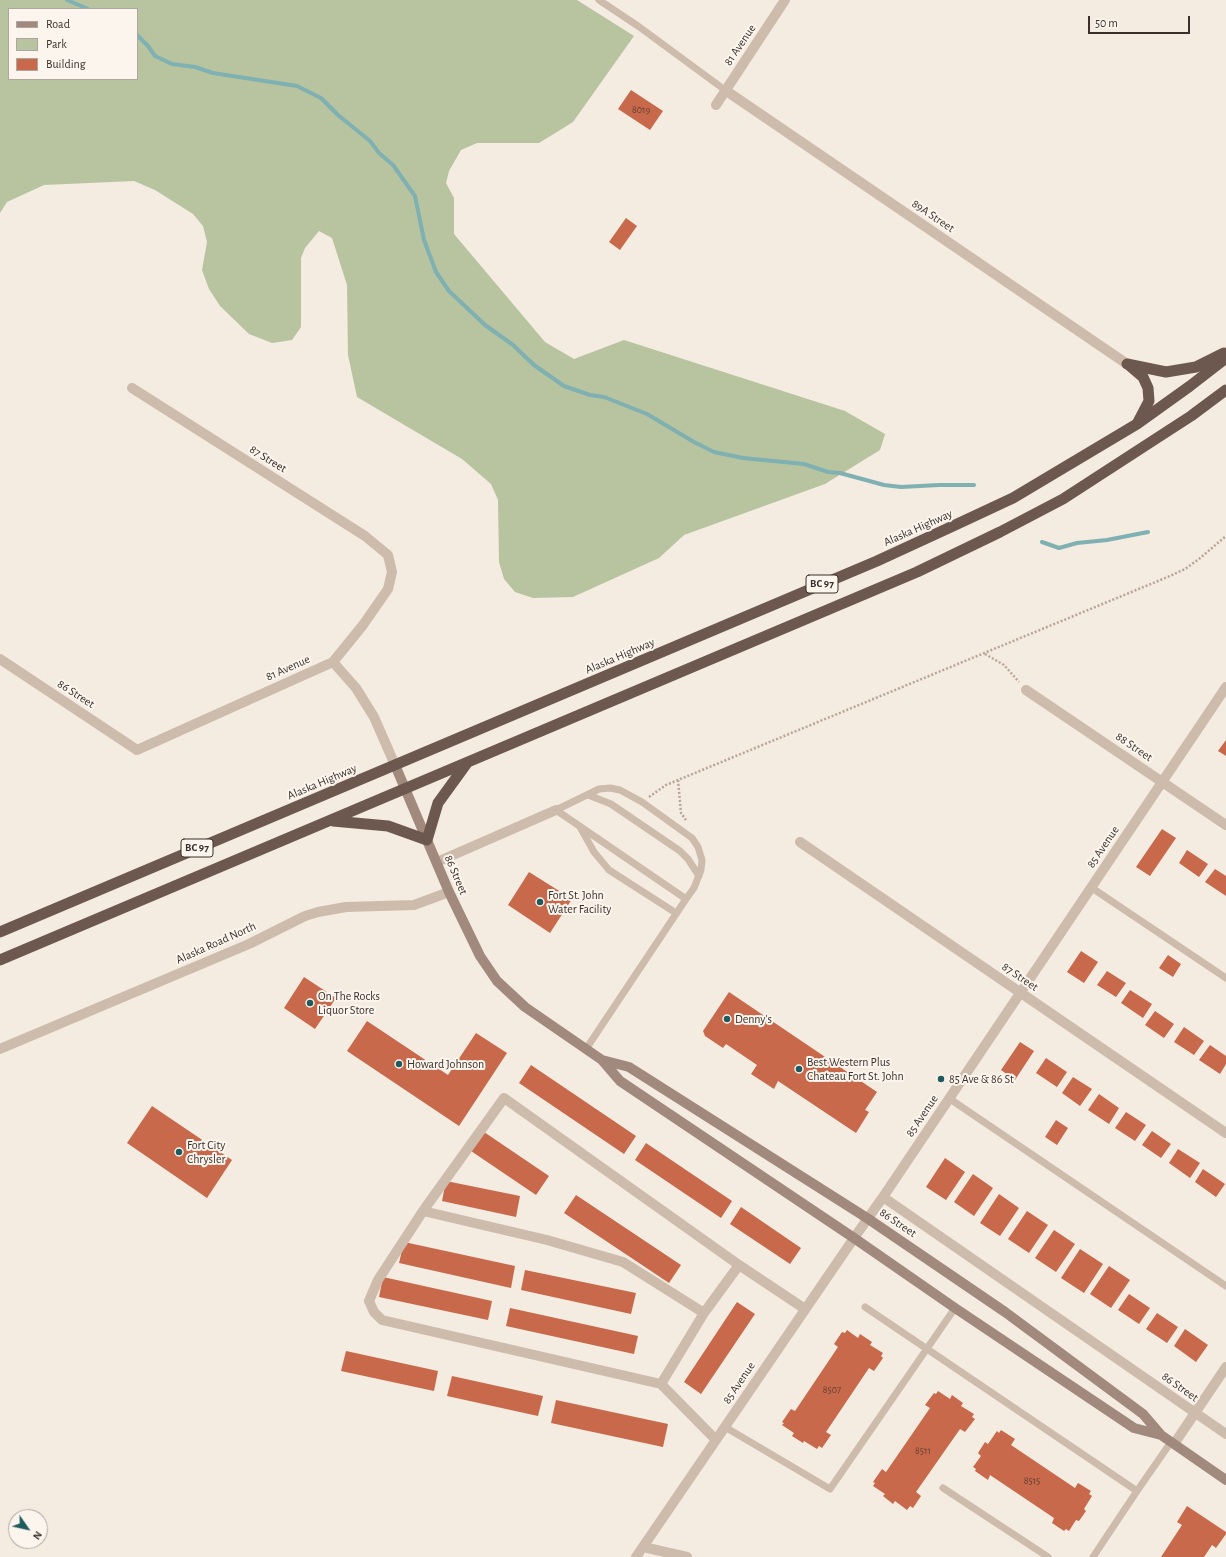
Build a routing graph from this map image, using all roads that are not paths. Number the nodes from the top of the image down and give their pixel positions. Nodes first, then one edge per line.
1 (599, 0) edge
2 (785, 0) edge
3 (725, 90) junction
4 (716, 105) dead end
5 (1226, 352) edge
6 (1226, 358) edge
7 (1127, 364) junction
8 (132, 388) dead end
9 (1226, 390) edge
10 (1137, 424) junction
11 (388, 555) joint
12 (0, 659) edge
13 (333, 662) junction
14 (1226, 687) edge
15 (1026, 690) road end
16 (137, 750) joint
17 (468, 763) junction
18 (395, 765) junction
19 (1163, 782) junction
20 (405, 789) junction
21 (588, 795) junction
22 (556, 810) junction
23 (331, 820) junction
24 (1226, 825) edge
25 (579, 826) junction
26 (427, 840) junction
27 (800, 842) dead end
28 (437, 862) junction
29 (699, 876) junction
30 (1092, 888) junction
31 (449, 892) junction
32 (686, 899) junction
33 (676, 913) junction
34 (0, 932) edge
35 (0, 960) edge
36 (1226, 978) edge
37 (1020, 994) junction
38 (0, 1049) edge
39 (586, 1049) junction
40 (602, 1060) junction
41 (950, 1099) junction
42 (1226, 1133) edge
43 (884, 1196) junction
44 (423, 1211) junction
45 (867, 1218) junction
46 (854, 1238) junction
47 (739, 1265) junction
48 (1226, 1286) edge
49 (865, 1307) dead end
50 (955, 1308) junction
51 (805, 1309) junction
52 (704, 1313) junction
53 (927, 1349) junction
54 (1226, 1368) edge
55 (661, 1384) junction
56 (1196, 1413) junction
57 (725, 1427) junction
58 (1226, 1434) edge
59 (1161, 1436) junction
60 (716, 1440) junction
61 (1172, 1443) junction
62 (1226, 1480) edge
63 (943, 1488) dead end
64 (1137, 1491) junction
65 (643, 1547) junction
66 (636, 1557) edge
67 (687, 1557) edge
68 (1048, 1557) edge
69 (1092, 1557) edge

1 - 3 lane
2 - 3 street, 81 Avenue
3 - 4 street, 81 Avenue
3 - 7 street, 89A Street
5 - 7 highway
6 - 10 highway, Alaska Highway / BC 97
7 - 10 highway
8 - 11 street, 87 Street
9 - 17 highway, BC 97
10 - 18 highway, Alaska Highway / BC 97
11 - 13 street, 81 Avenue
12 - 16 street, 86 Street
13 - 16 street, 81 Avenue
13 - 18 street, 86 Street
14 - 19 street, 85 Avenue
15 - 19 street, 88 Street
17 - 20 highway, BC 97
17 - 26 highway
18 - 20 main road, 86 Street
18 - 34 highway, Alaska Highway / BC 97
19 - 24 street, 88 Street
19 - 30 street, 85 Avenue
20 - 23 highway, BC 97
20 - 26 main road, 86 Street
21 - 22 lane
21 - 29 lane
21 - 29 lane
22 - 25 lane
22 - 28 street
23 - 26 highway
23 - 35 highway, BC 97
25 - 32 lane
25 - 33 lane
26 - 28 main road, 86 Street
27 - 37 street, 87 Street
28 - 31 main road, 86 Street
29 - 32 lane
30 - 36 lane
30 - 37 street, 85 Avenue
31 - 38 street, Alaska Road North
31 - 39 main road, 86 Street
32 - 33 lane
33 - 39 lane
37 - 41 street, 85 Avenue
37 - 42 street, 87 Street
39 - 40 main road, 86 Street
40 - 45 main road, 86 Street
40 - 46 main road, 86 Street
41 - 43 street, 85 Avenue
41 - 48 lane
43 - 45 street, 85 Avenue
43 - 56 street, 86 Street
44 - 47 street
44 - 52 street
44 - 55 street
45 - 46 street, 85 Avenue
45 - 59 main road, 86 Street
46 - 50 main road, 86 Street
46 - 51 street, 85 Avenue
47 - 51 street
47 - 52 street
49 - 53 lane
50 - 53 lane
50 - 59 main road, 86 Street
51 - 57 street, 85 Avenue
52 - 55 street
53 - 57 lane
53 - 64 lane
54 - 56 street
55 - 60 street
56 - 58 street, 86 Street
56 - 61 street
57 - 60 street, 85 Avenue
59 - 61 main road, 86 Street
60 - 65 street, 85 Avenue
61 - 62 main road, 86 Street
61 - 64 lane
63 - 68 lane
64 - 69 lane
65 - 66 street, 85 Avenue
65 - 67 street

